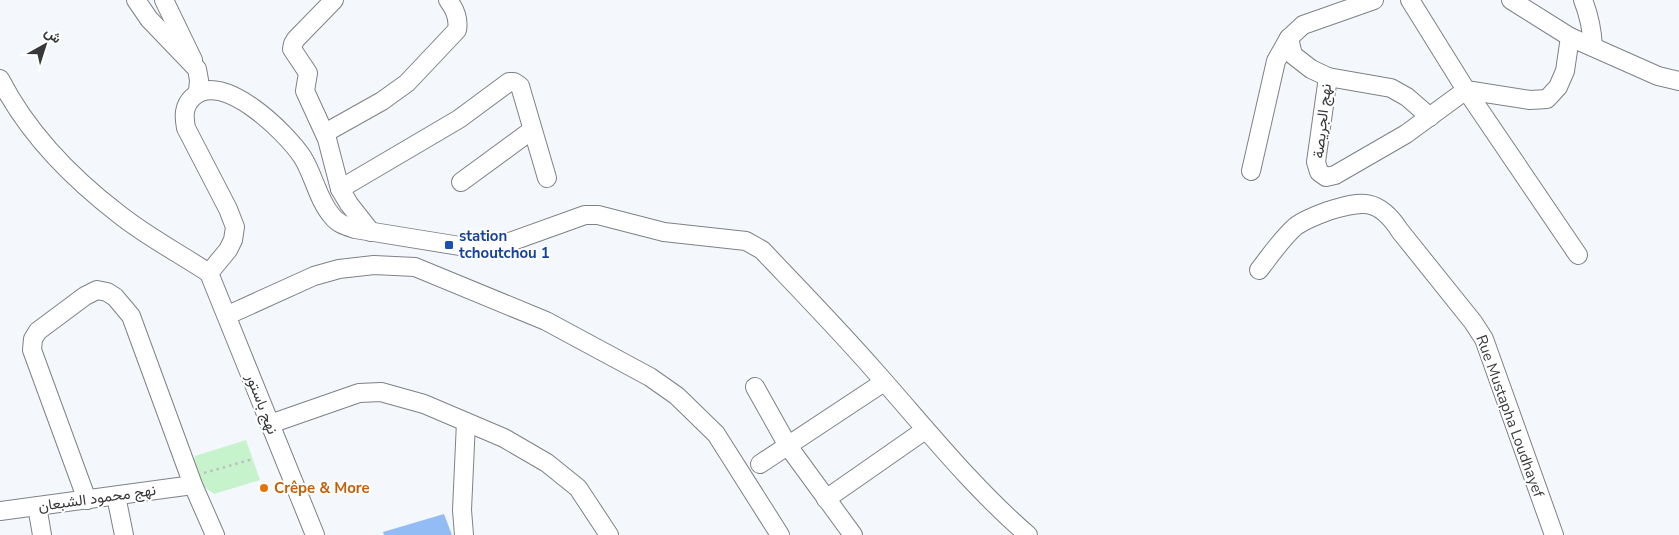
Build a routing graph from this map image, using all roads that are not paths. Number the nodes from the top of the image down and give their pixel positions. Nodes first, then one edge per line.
1 (136, 0) edge
2 (164, 0) edge
3 (334, 0) edge
4 (448, 0) edge
5 (1374, 0) edge
6 (1410, 0) edge
7 (1511, 0) edge
8 (1582, 0) edge
9 (1570, 37) junction
10 (1289, 38) junction
11 (1592, 46) junction
12 (197, 69) junction
13 (1328, 77) junction
14 (0, 79) edge
15 (1679, 81) edge
16 (1466, 90) junction
17 (198, 92) junction
18 (1430, 116) junction
19 (532, 130) junction
20 (325, 134) junction
21 (1251, 171) dead end
22 (547, 178) dead end
23 (461, 182) dead end
24 (340, 189) junction
25 (371, 232) junction
26 (1578, 256) dead end
27 (1259, 270) dead end
28 (209, 273) junction
29 (228, 315) junction
30 (884, 382) junction
31 (755, 387) dead end
32 (466, 422) junction
33 (270, 424) junction
34 (925, 430) junction
35 (788, 446) junction
36 (760, 464) dead end
37 (192, 481) junction
38 (116, 496) junction
39 (826, 499) junction
40 (87, 500) junction
41 (37, 506) junction
42 (0, 511) edge
43 (42, 535) edge
44 (124, 535) edge
45 (215, 535) edge
46 (315, 535) edge
47 (464, 535) edge
48 (609, 535) edge
49 (780, 535) edge
50 (853, 535) edge
51 (1028, 535) edge
52 (1554, 535) edge

1 - 12 street
2 - 12 street
3 - 20 street
4 - 20 street
5 - 10 street
6 - 16 street
7 - 9 street
8 - 11 street
9 - 11 street
9 - 16 street
10 - 13 street, نهج الجريصة
10 - 21 street
11 - 15 street
12 - 17 street
13 - 18 street
13 - 18 street, نهج الجريصة
14 - 28 street
16 - 18 street, نهج الجريصة
16 - 26 street
17 - 25 street
17 - 28 street
19 - 22 street
19 - 23 street
19 - 24 street
20 - 24 street
24 - 25 street
25 - 30 street
27 - 52 street, Rue Mustapha Loudhayef
28 - 29 street, نهج باستور
29 - 33 street, نهج باستور
29 - 49 street
30 - 34 street
30 - 35 street
31 - 35 street
32 - 33 street
32 - 47 street
32 - 48 street
33 - 46 street, نهج باستور
34 - 39 street
34 - 51 street
35 - 36 street
35 - 39 street
37 - 38 street, نهج محمود الشبعان
37 - 40 street
37 - 45 street
38 - 40 street, نهج محمود الشبعان
38 - 44 street
39 - 50 street
40 - 41 street, نهج محمود الشبعان
41 - 42 street, نهج محمود الشبعان
41 - 43 street

